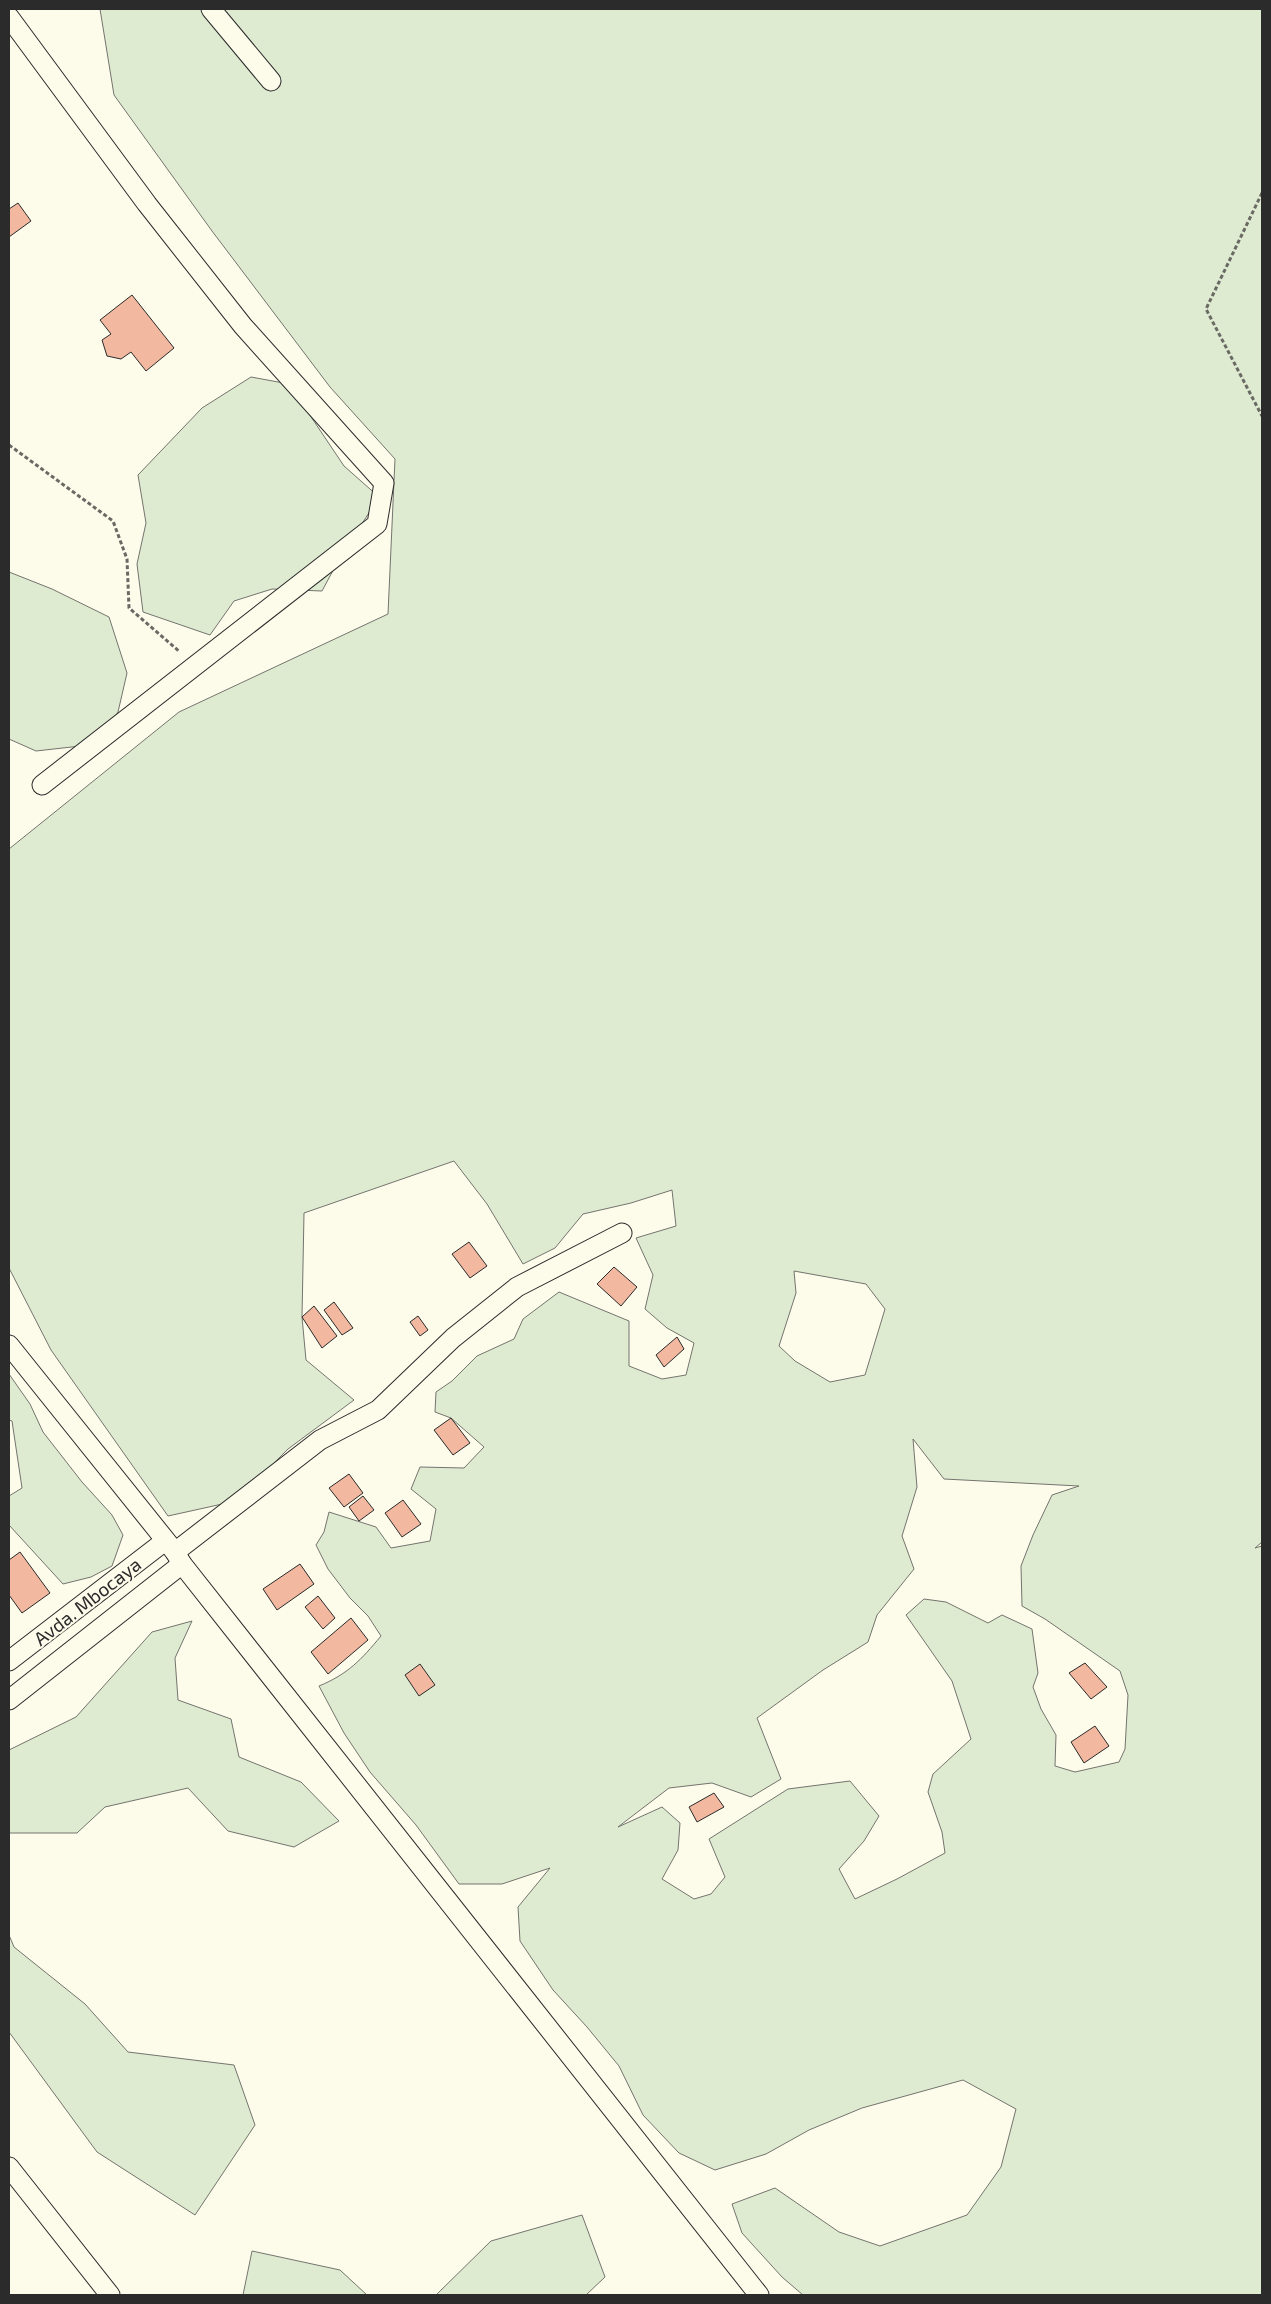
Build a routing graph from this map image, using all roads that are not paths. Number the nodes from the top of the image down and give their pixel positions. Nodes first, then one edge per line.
1 (211, 9) edge
2 (9, 17) edge
3 (271, 81) dead end
4 (42, 785) dead end
5 (622, 1233) dead end
6 (9, 1345) edge
7 (174, 1552) junction
8 (9, 1661) edge
9 (9, 1700) edge
10 (9, 2167) edge
11 (110, 2295) edge
12 (759, 2295) edge

1 - 3 street
2 - 4 street
5 - 7 street
6 - 7 street
7 - 8 street, Avda. Mbocaya
7 - 9 street
7 - 12 street
10 - 11 street

